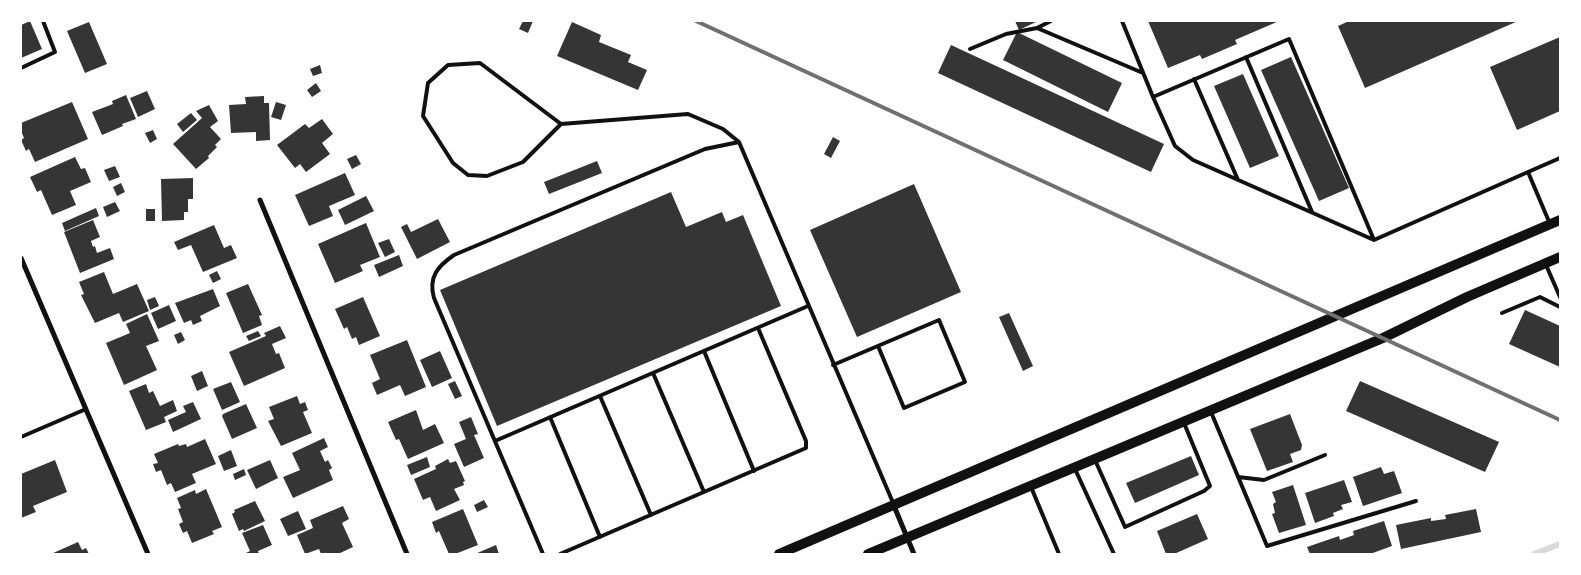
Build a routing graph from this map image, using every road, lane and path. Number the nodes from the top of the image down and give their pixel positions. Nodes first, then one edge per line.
1 (43, 21) edge
2 (1052, 21) edge
3 (1122, 21) edge
4 (1037, 28) junction
5 (970, 49) dead end
6 (1246, 58) junction
7 (21, 68) edge
8 (1143, 73) junction
9 (1194, 80) junction
10 (1153, 97) junction
11 (561, 124) junction
12 (739, 142) junction
13 (1560, 158) edge
14 (1528, 172) junction
15 (1238, 180) junction
16 (260, 200) dead end
17 (1312, 213) junction
18 (1557, 222) edge
19 (1374, 240) junction
20 (1560, 257) edge
21 (21, 258) edge
22 (1545, 263) junction
23 (1560, 298) edge
24 (808, 306) junction
25 (1560, 307) edge
26 (1502, 313) dead end
27 (758, 328) junction
28 (878, 346) junction
29 (704, 351) junction
30 (833, 364) junction
31 (653, 373) junction
32 (600, 396) junction
33 (86, 409) junction
34 (1210, 410) junction
35 (550, 417) junction
36 (1183, 421) junction
37 (21, 437) edge
38 (495, 441) junction
39 (1324, 455) dead end
40 (1094, 458) junction
41 (1074, 467) junction
42 (754, 471) junction
43 (1238, 476) junction
44 (1030, 485) junction
45 (704, 492) junction
46 (1416, 501) dead end
47 (894, 506) junction
48 (651, 515) junction
49 (600, 537) junction
50 (907, 537) junction
51 (148, 554) edge
52 (407, 554) edge
53 (542, 554) edge
54 (560, 554) edge
55 (779, 554) edge
56 (868, 554) edge
57 (914, 554) edge
58 (1059, 554) edge
59 (1114, 554) edge

1 - 7 lane
2 - 4 lane
3 - 8 lane
4 - 5 lane
4 - 8 lane
6 - 9 lane
6 - 17 lane
6 - 19 lane
8 - 10 lane
9 - 10 lane
9 - 15 lane
10 - 15 lane
11 - 11 lane
11 - 12 lane
12 - 24 lane
12 - 38 lane
13 - 14 lane
14 - 18 lane
14 - 19 lane
15 - 17 lane
16 - 52 street
17 - 19 lane
18 - 47 main road
20 - 22 main road
21 - 33 street
22 - 23 lane
22 - 34 main road
24 - 27 lane
24 - 30 lane
25 - 26 lane
27 - 29 lane
27 - 42 lane
28 - 28 lane
28 - 30 lane
29 - 31 lane
29 - 42 lane
30 - 47 lane
31 - 32 lane
31 - 45 lane
32 - 35 lane
32 - 48 lane
33 - 37 lane
33 - 51 street
34 - 36 main road
34 - 43 lane
35 - 38 lane
35 - 49 lane
36 - 40 main road
36 - 40 lane
38 - 53 lane
39 - 43 lane
40 - 41 main road
41 - 44 main road
41 - 59 lane
42 - 45 lane
43 - 46 lane
44 - 50 main road
44 - 58 lane
45 - 48 lane
47 - 50 street
47 - 55 main road
48 - 49 lane
49 - 54 lane
50 - 56 main road
50 - 57 street

